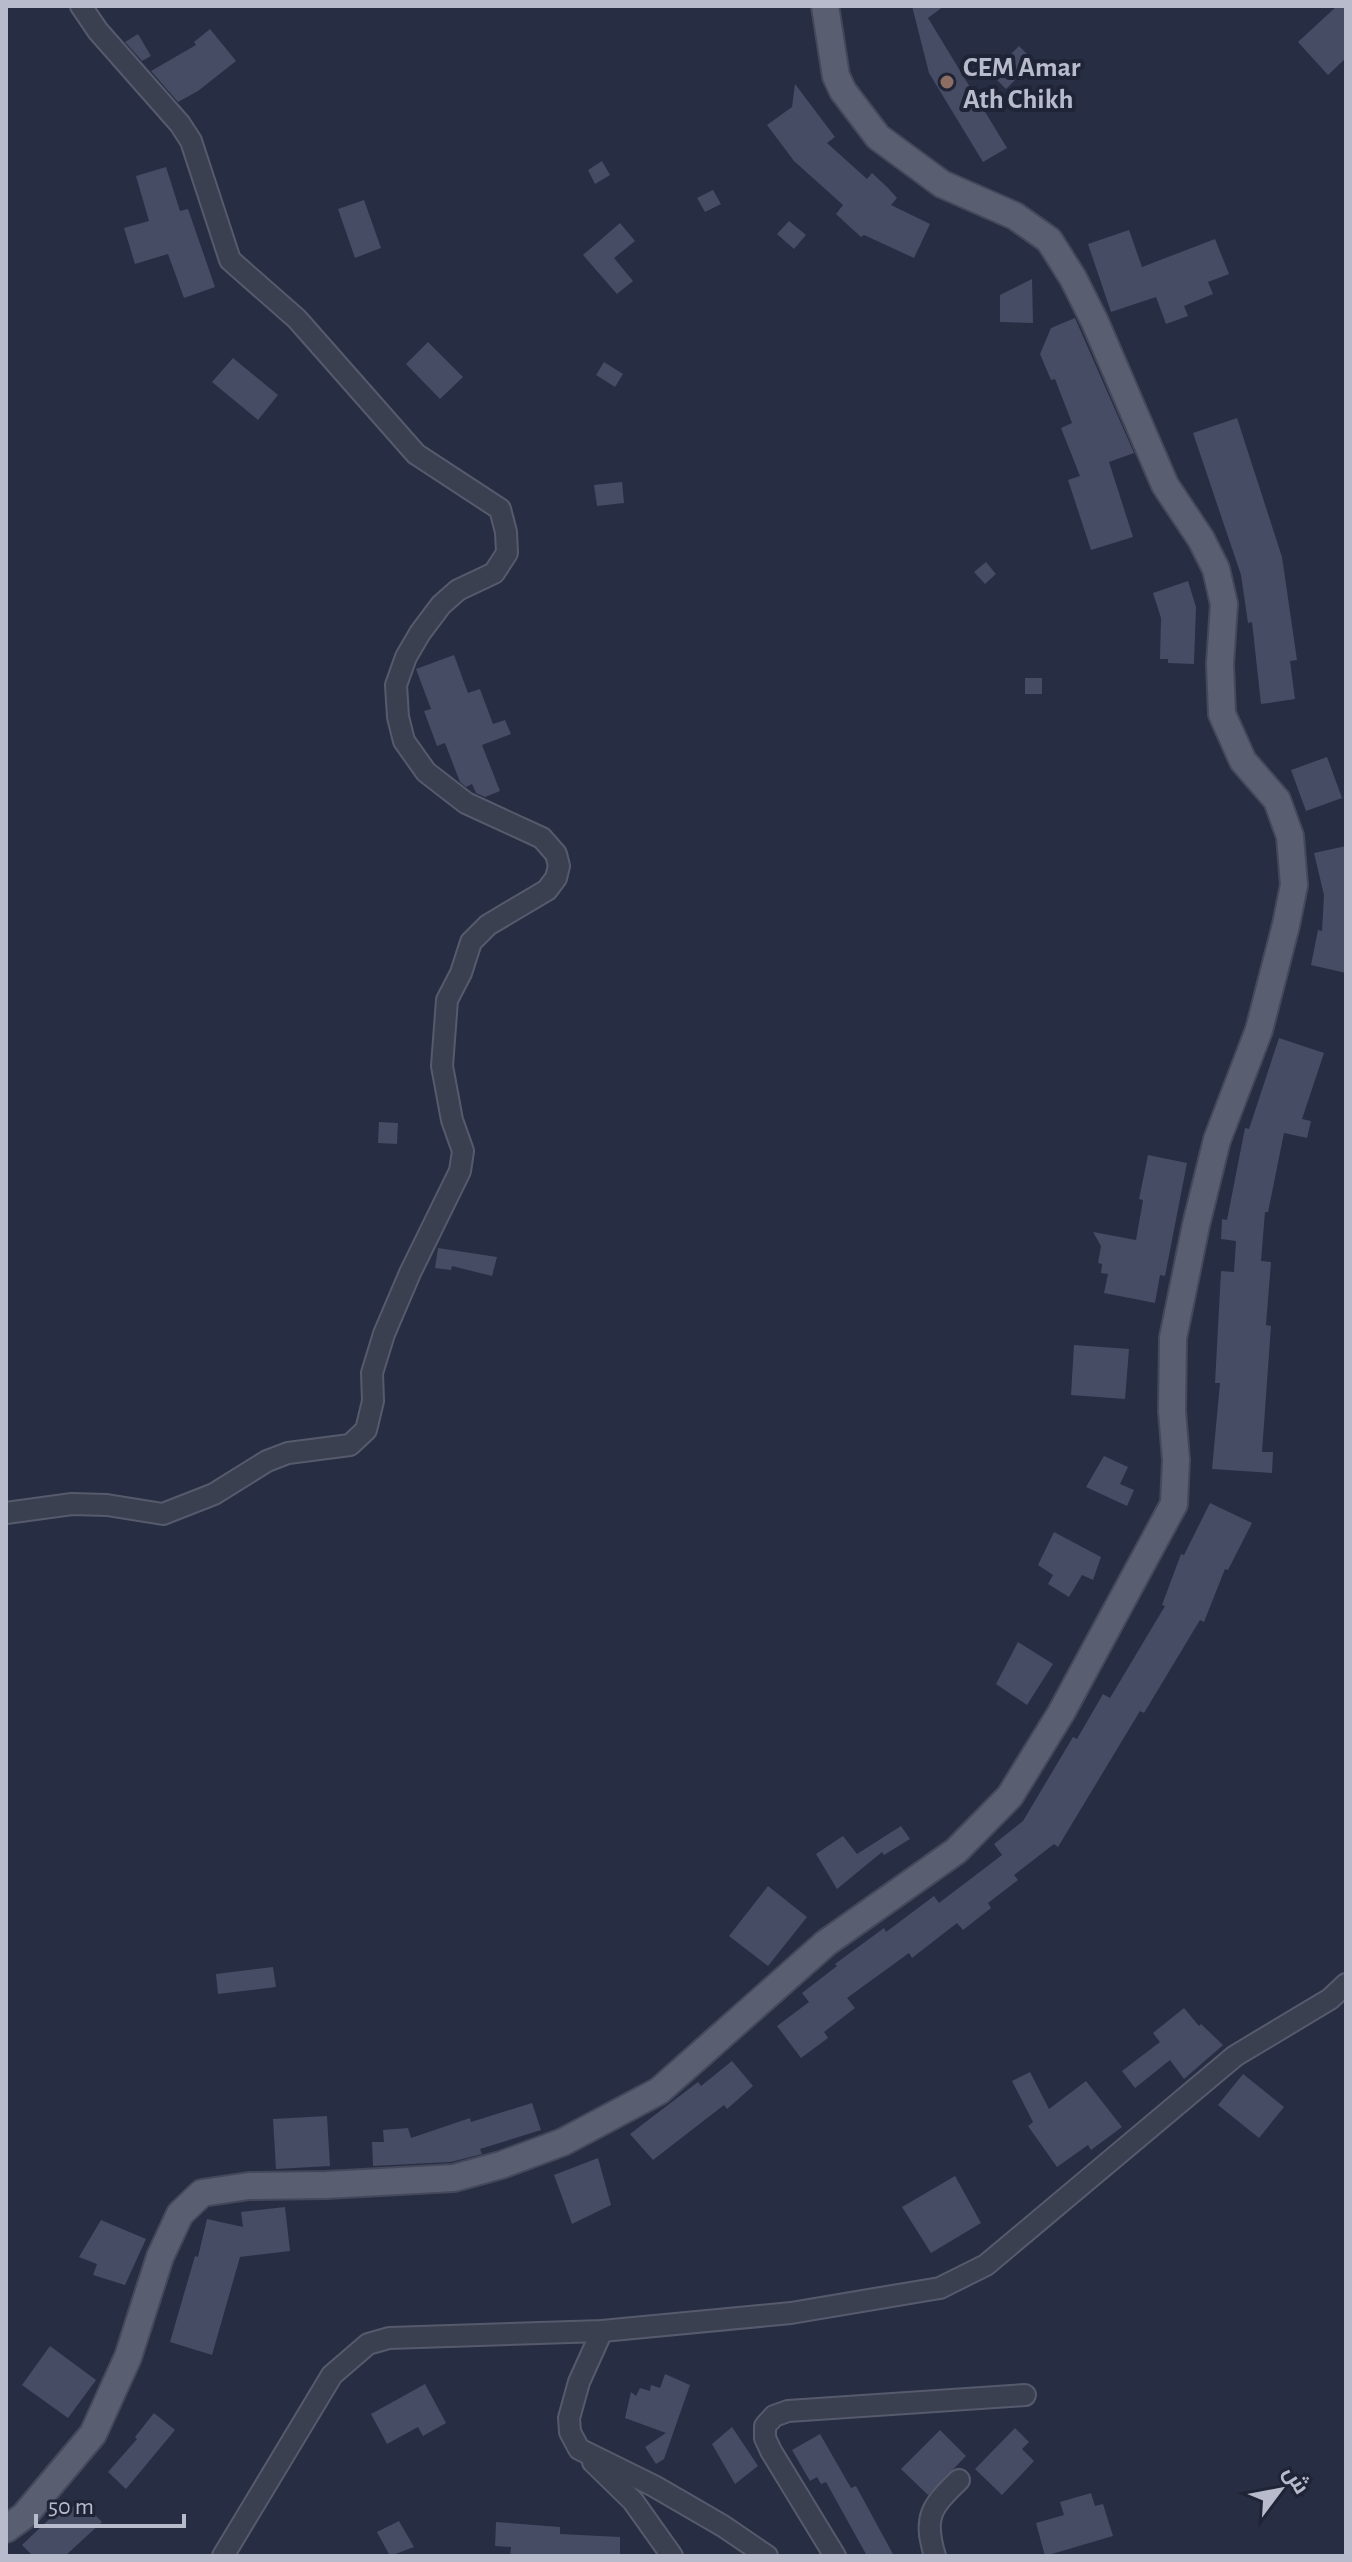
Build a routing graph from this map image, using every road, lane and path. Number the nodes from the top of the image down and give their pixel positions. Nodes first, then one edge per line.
1 (81, 6) edge
2 (825, 6) edge
3 (6, 1513) edge
4 (1346, 1984) edge
5 (602, 2331) junction
6 (1025, 2395) dead end
7 (579, 2449) junction
8 (959, 2480) dead end
9 (6, 2529) edge
10 (223, 2556) edge
11 (672, 2556) edge
12 (767, 2556) edge
13 (835, 2556) edge
14 (935, 2556) edge

1 - 3 street
2 - 9 main road
4 - 5 street
5 - 7 street
5 - 10 street
6 - 13 street
7 - 11 street
7 - 12 street
8 - 14 street

